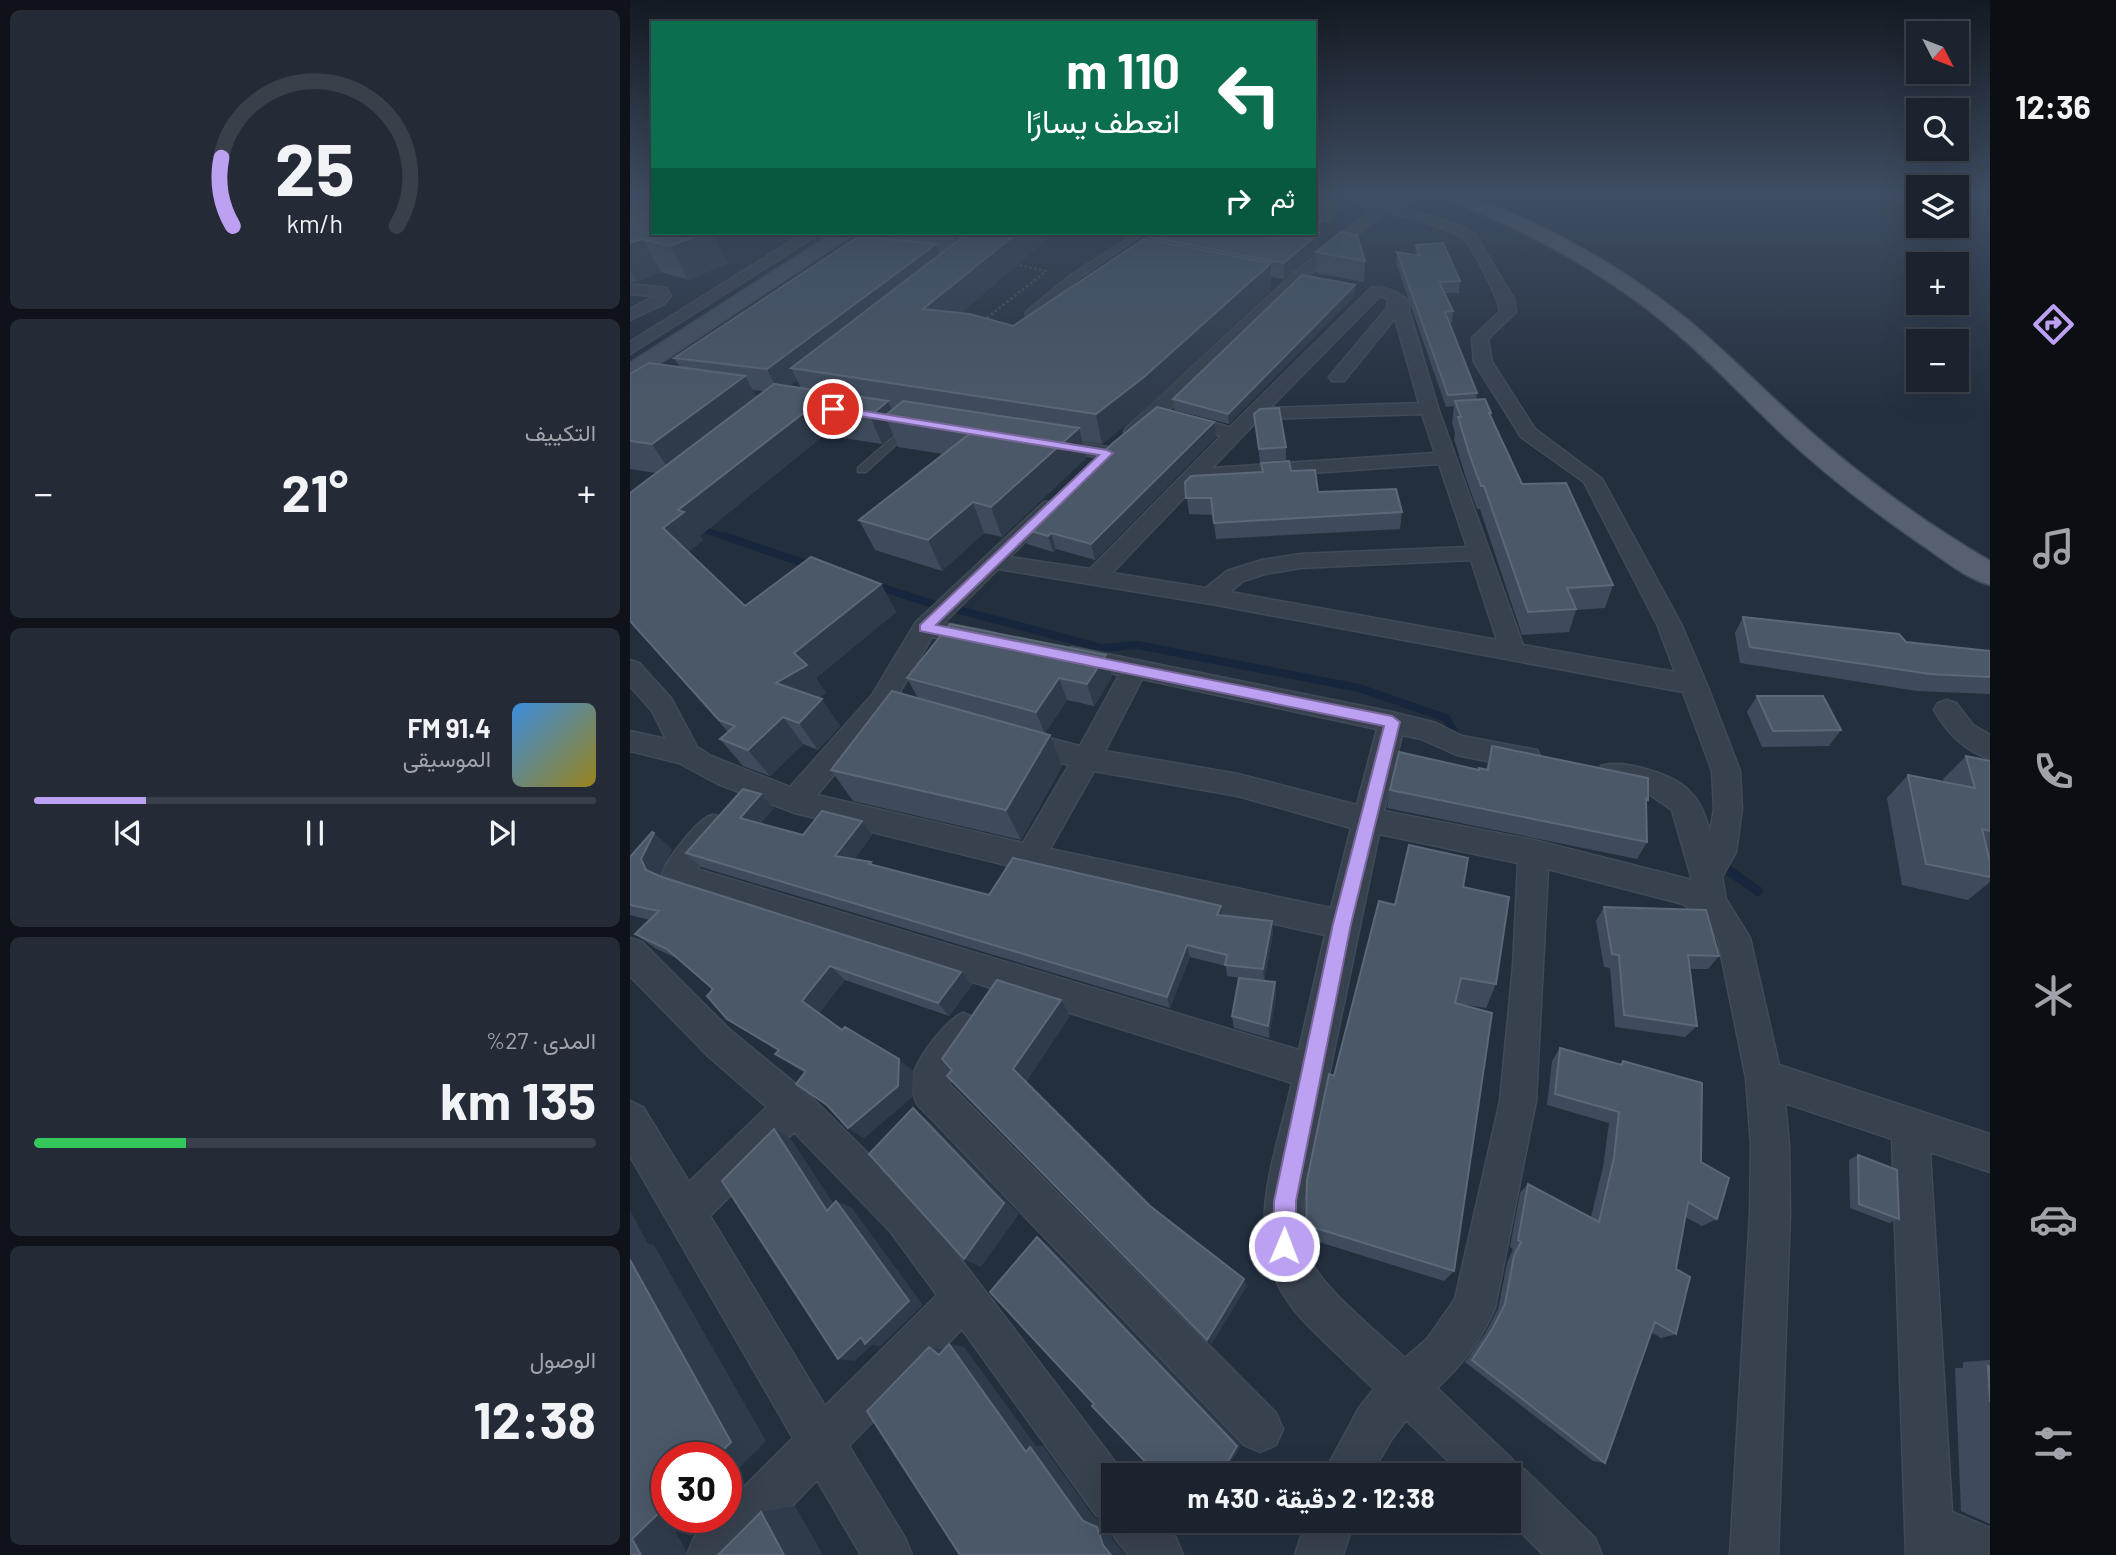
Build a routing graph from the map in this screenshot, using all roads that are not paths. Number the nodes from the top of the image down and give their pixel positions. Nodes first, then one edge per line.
1 (769, 269) edge
2 (780, 269) edge
3 (1090, 269) edge
4 (1308, 269) edge
5 (1489, 269) edge
6 (1604, 269) edge
7 (1263, 282) edge
8 (1293, 282) junction
9 (1324, 282) edge
10 (1350, 286) edge
11 (630, 289) edge
12 (1376, 291) junction
13 (1396, 298) junction
14 (1030, 314) edge
15 (630, 315) edge
16 (630, 349) edge
17 (1338, 377) dead end
18 (634, 379) edge
19 (1514, 411) junction
20 (1487, 412) edge
21 (1435, 413) junction
22 (1156, 414) junction
23 (1254, 414) junction
24 (891, 417) edge
25 (924, 423) joint
26 (1234, 434) junction
27 (1026, 439) edge
28 (1107, 453) junction
29 (1448, 458) junction
30 (862, 470) dead end
31 (1088, 471) edge
32 (1193, 475) junction
33 (1069, 489) edge
34 (1480, 553) junction
35 (993, 561) junction
36 (1990, 575) edge
37 (1096, 576) junction
38 (1211, 596) junction
39 (925, 628) junction
40 (1001, 642) edge
41 (1513, 651) junction
42 (1054, 652) edge
43 (1135, 668) junction
44 (630, 669) edge
45 (1694, 685) junction
46 (881, 702) junction
47 (1947, 710) dead end
48 (945, 720) edge
49 (1392, 722) junction
50 (997, 734) edge
51 (630, 741) edge
52 (1990, 749) edge
53 (687, 754) junction
54 (1087, 759) junction
55 (1553, 763) edge
56 (1590, 770) edge
57 (751, 785) junction
58 (795, 800) junction
59 (1367, 820) junction
60 (1534, 853) junction
61 (1030, 858) junction
62 (1709, 889) junction
63 (1342, 924) junction
64 (630, 953) edge
65 (1001, 976) junction
66 (1311, 1072) junction
67 (1764, 1078) junction
68 (794, 1107) junction
69 (630, 1119) edge
70 (1910, 1125) junction
71 (1990, 1153) edge
72 (684, 1213) junction
73 (962, 1299) junction
74 (1404, 1387) junction
75 (1260, 1429) dead end
76 (821, 1443) junction
77 (1353, 1463) edge
78 (1483, 1463) edge
79 (1101, 1482) edge
80 (1521, 1500) edge
81 (1142, 1533) edge
82 (1326, 1533) edge
83 (1929, 1541) edge
84 (1990, 1553) edge
85 (711, 1555) edge
86 (888, 1555) edge
87 (1159, 1555) edge
88 (1319, 1555) edge
89 (1578, 1555) edge
90 (1755, 1555) edge

1 - 16 street
2 - 18 main road
3 - 14 lane
4 - 8 street
5 - 19 street
6 - 36 main road
7 - 8 street
8 - 9 street
8 - 22 street
10 - 12 street
11 - 15 street
12 - 13 street
12 - 23 street
13 - 17 street
13 - 21 street
19 - 20 street
19 - 45 street
21 - 23 street
21 - 29 street
22 - 26 street
22 - 28 street
23 - 26 street
24 - 25 street
25 - 30 lane
26 - 32 street
27 - 28 street
28 - 31 street
29 - 32 street
29 - 34 street
32 - 37 street
33 - 35 street
34 - 38 street
34 - 41 street
35 - 37 street
35 - 39 street
37 - 38 street
38 - 41 street
39 - 40 street
39 - 46 street
41 - 45 street
42 - 43 street
43 - 49 street
43 - 54 street
44 - 53 street
45 - 62 street
46 - 48 street
46 - 58 street
47 - 52 street
49 - 55 street
49 - 59 street
50 - 54 street
51 - 53 street
53 - 57 street
54 - 59 street
54 - 61 street
56 - 62 street
57 - 58 street
57 - 65 street
58 - 61 street
59 - 60 street
59 - 63 street
60 - 62 street
60 - 74 street
61 - 63 street
62 - 67 street
63 - 66 street
64 - 68 street
65 - 66 street
65 - 75 street
66 - 74 street
67 - 70 street
67 - 90 street
68 - 72 street
68 - 73 street
69 - 72 street
70 - 71 street
70 - 83 street
72 - 76 street
73 - 76 street
73 - 79 street
74 - 77 street
74 - 78 street
76 - 85 street
76 - 86 street
80 - 89 street
81 - 87 street
82 - 88 street
83 - 84 street

